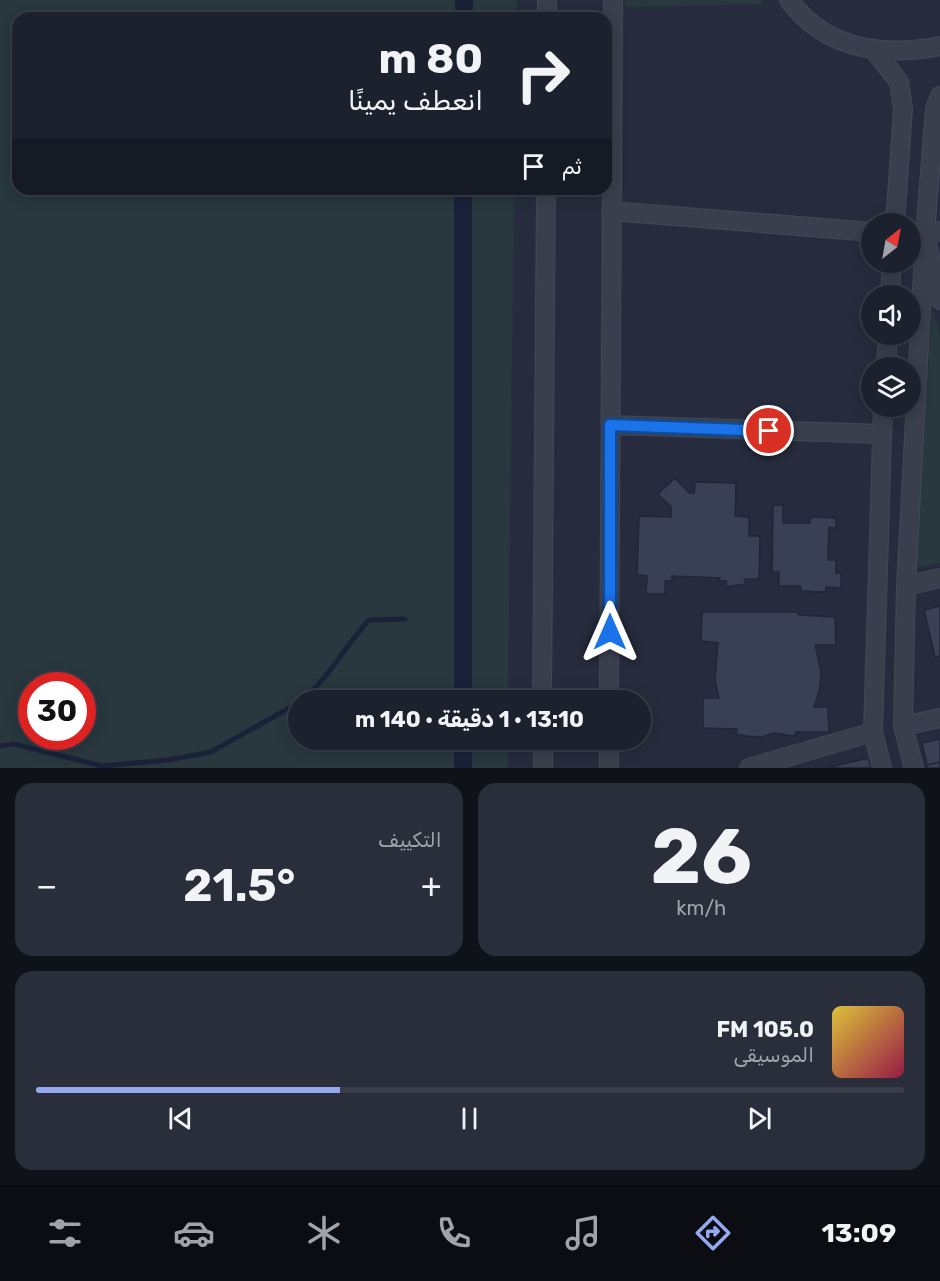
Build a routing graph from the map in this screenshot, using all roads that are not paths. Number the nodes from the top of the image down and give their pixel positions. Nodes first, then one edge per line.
1 (613, 0) edge
2 (789, 0) edge
3 (940, 46) edge
4 (874, 50) junction
5 (940, 96) edge
6 (612, 106) edge
7 (546, 195) edge
8 (611, 195) edge
9 (611, 211) junction
10 (896, 213) edge
11 (861, 231) edge
12 (932, 233) edge
13 (940, 300) edge
14 (921, 326) edge
15 (919, 345) edge
16 (883, 417) edge
17 (610, 425) junction
18 (882, 434) junction
19 (940, 578) edge
20 (906, 586) junction
21 (542, 690) edge
22 (609, 690) edge
23 (940, 718) edge
24 (903, 726) junction
25 (873, 732) junction
26 (543, 750) edge
27 (609, 750) edge
28 (543, 768) edge
29 (609, 768) edge
30 (752, 768) edge
31 (882, 768) edge
32 (914, 768) edge

1 - 6 street
2 - 4 street
3 - 4 street
4 - 10 street
5 - 12 street
7 - 21 street
8 - 9 street
9 - 11 street
9 - 17 street
12 - 13 street
12 - 14 street
15 - 20 street
16 - 18 street
17 - 18 street
17 - 22 street
18 - 25 street
19 - 20 street
20 - 24 street
23 - 24 street
24 - 32 street
25 - 30 street
25 - 31 street
26 - 28 street
27 - 29 street

